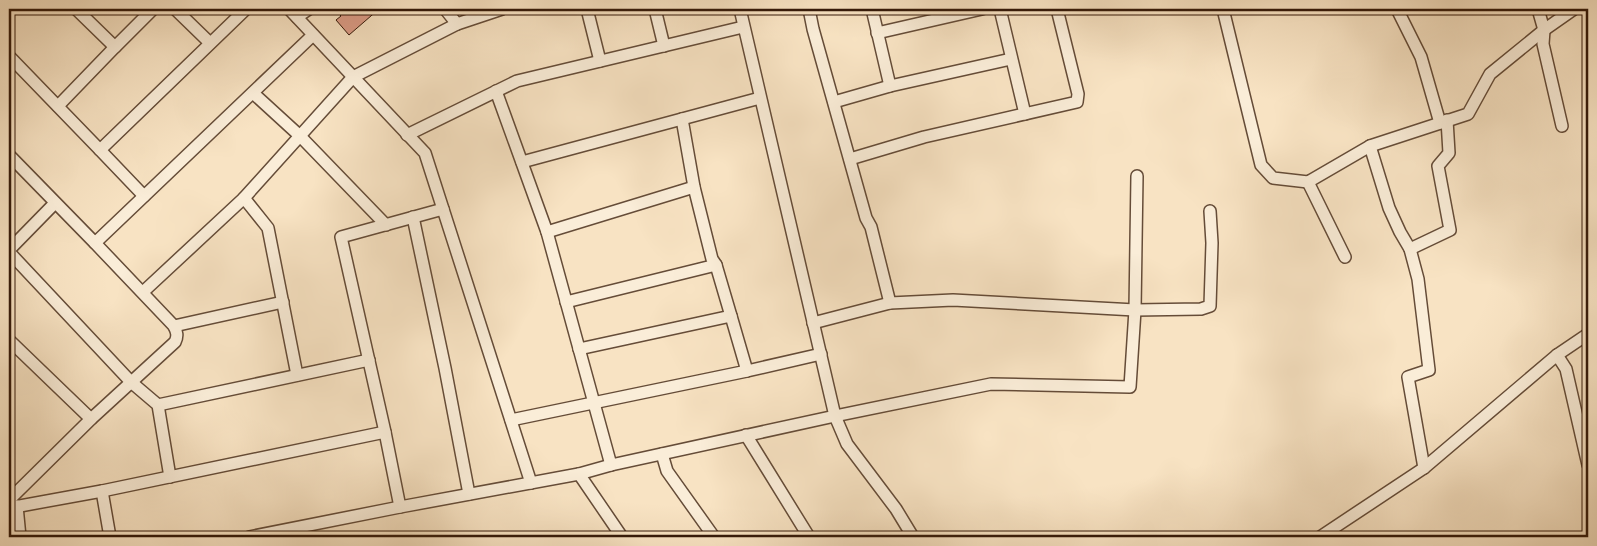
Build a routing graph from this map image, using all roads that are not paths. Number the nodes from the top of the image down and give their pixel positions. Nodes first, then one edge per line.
1 (76, 9) edge
2 (153, 9) edge
3 (175, 9) edge
4 (246, 9) edge
5 (308, 9) edge
6 (445, 9) edge
7 (502, 9) edge
8 (588, 9) edge
9 (655, 9) edge
10 (740, 9) edge
11 (809, 9) edge
12 (872, 9) edge
13 (982, 9) edge
14 (1000, 9) edge
15 (1057, 9) edge
16 (1222, 9) edge
17 (1397, 9) edge
18 (1538, 9) edge
19 (1574, 9) edge
20 (293, 13) edge
21 (457, 24) junction
22 (743, 27) junction
23 (1544, 30) junction
24 (878, 33) junction
25 (313, 35) junction
26 (210, 43) junction
27 (664, 46) junction
28 (114, 47) junction
29 (9, 56) edge
30 (1012, 59) junction
31 (600, 61) junction
32 (353, 77) junction
33 (890, 86) junction
34 (496, 91) junction
35 (253, 93) junction
36 (760, 98) junction
37 (834, 102) junction
38 (58, 106) junction
39 (1026, 114) junction
40 (682, 119) junction
41 (1443, 121) junction
42 (1562, 126) dead end
43 (407, 135) junction
44 (300, 136) junction
45 (1370, 146) junction
46 (100, 150) junction
47 (850, 159) junction
48 (11, 162) edge
49 (522, 162) junction
50 (1137, 176) dead end
51 (1308, 182) junction
52 (694, 187) junction
53 (144, 196) junction
54 (244, 198) junction
55 (55, 204) junction
56 (443, 209) junction
57 (1210, 211) dead end
58 (413, 217) junction
59 (386, 225) junction
60 (547, 232) junction
61 (96, 243) junction
62 (1410, 249) junction
63 (9, 251) edge
64 (1345, 257) dead end
65 (716, 265) junction
66 (143, 292) junction
67 (283, 302) junction
68 (566, 302) junction
69 (890, 303) junction
70 (1135, 310) junction
71 (731, 316) junction
72 (813, 323) junction
73 (174, 326) junction
74 (1588, 334) edge
75 (9, 340) edge
76 (579, 348) junction
77 (821, 354) junction
78 (1557, 355) junction
79 (369, 360) junction
80 (747, 371) junction
81 (297, 375) junction
82 (131, 382) junction
83 (595, 404) junction
84 (158, 405) junction
85 (835, 416) junction
86 (91, 419) junction
87 (511, 420) junction
88 (386, 432) junction
89 (746, 435) junction
90 (662, 454) junction
91 (611, 465) junction
92 (1588, 465) edge
93 (1424, 468) junction
94 (579, 474) junction
95 (170, 477) junction
96 (532, 482) junction
97 (102, 491) junction
98 (469, 494) junction
99 (11, 505) edge
100 (400, 507) junction
101 (20, 537) edge
102 (110, 537) edge
103 (249, 537) edge
104 (622, 537) edge
105 (714, 537) edge
106 (809, 537) edge
107 (913, 537) edge
108 (1320, 537) edge

1 - 28 street
2 - 28 street
3 - 26 street
4 - 26 street
5 - 20 street
6 - 21 street
7 - 21 street
8 - 31 street
9 - 27 street
10 - 22 street
11 - 37 street
12 - 24 street
13 - 24 street
14 - 30 street
15 - 39 street
16 - 51 street
17 - 41 street
18 - 23 street
19 - 23 street
20 - 25 street
21 - 32 street
22 - 27 street
22 - 36 street
23 - 41 street
23 - 42 street
24 - 33 street
25 - 32 street
25 - 35 street
26 - 46 street
27 - 31 street
28 - 38 street
29 - 38 street
30 - 33 street
30 - 39 street
31 - 34 street
32 - 43 street
32 - 44 street
33 - 37 street
34 - 43 street
34 - 49 street
35 - 44 street
35 - 53 street
36 - 40 street
36 - 72 street
37 - 47 street
38 - 46 street
39 - 47 street
40 - 49 street
40 - 52 street
41 - 45 street
41 - 62 street
43 - 56 street
44 - 54 street
44 - 59 street
45 - 51 street
45 - 62 street
46 - 53 street
47 - 69 street
48 - 55 street
49 - 60 street
50 - 70 street
51 - 64 street
52 - 60 street
52 - 65 street
53 - 61 street
54 - 66 street
54 - 67 street
55 - 61 street
55 - 63 street
56 - 58 street
56 - 87 street
57 - 70 street
58 - 59 street
58 - 98 street
59 - 79 street
60 - 68 street
61 - 66 street
62 - 93 street
63 - 82 street
65 - 68 street
65 - 71 street
66 - 73 street
67 - 73 street
67 - 81 street
68 - 76 street
69 - 70 street
69 - 72 street
70 - 85 street
71 - 76 street
71 - 80 street
72 - 77 street
73 - 82 street
74 - 78 street
75 - 86 street
76 - 83 street
77 - 80 street
77 - 85 street
78 - 92 street
78 - 93 street
79 - 81 street
79 - 88 street
80 - 83 street
81 - 84 street
82 - 84 street
82 - 86 street
83 - 87 street
83 - 91 street
84 - 95 street
85 - 89 street
85 - 107 street
86 - 99 street
87 - 96 street
88 - 95 street
88 - 100 street
89 - 90 street
89 - 106 street
90 - 91 street
90 - 105 street
91 - 94 street
93 - 108 street
94 - 96 street
94 - 104 street
95 - 97 street
96 - 98 street
97 - 99 street
97 - 102 street
98 - 100 street
99 - 101 street
100 - 103 street

